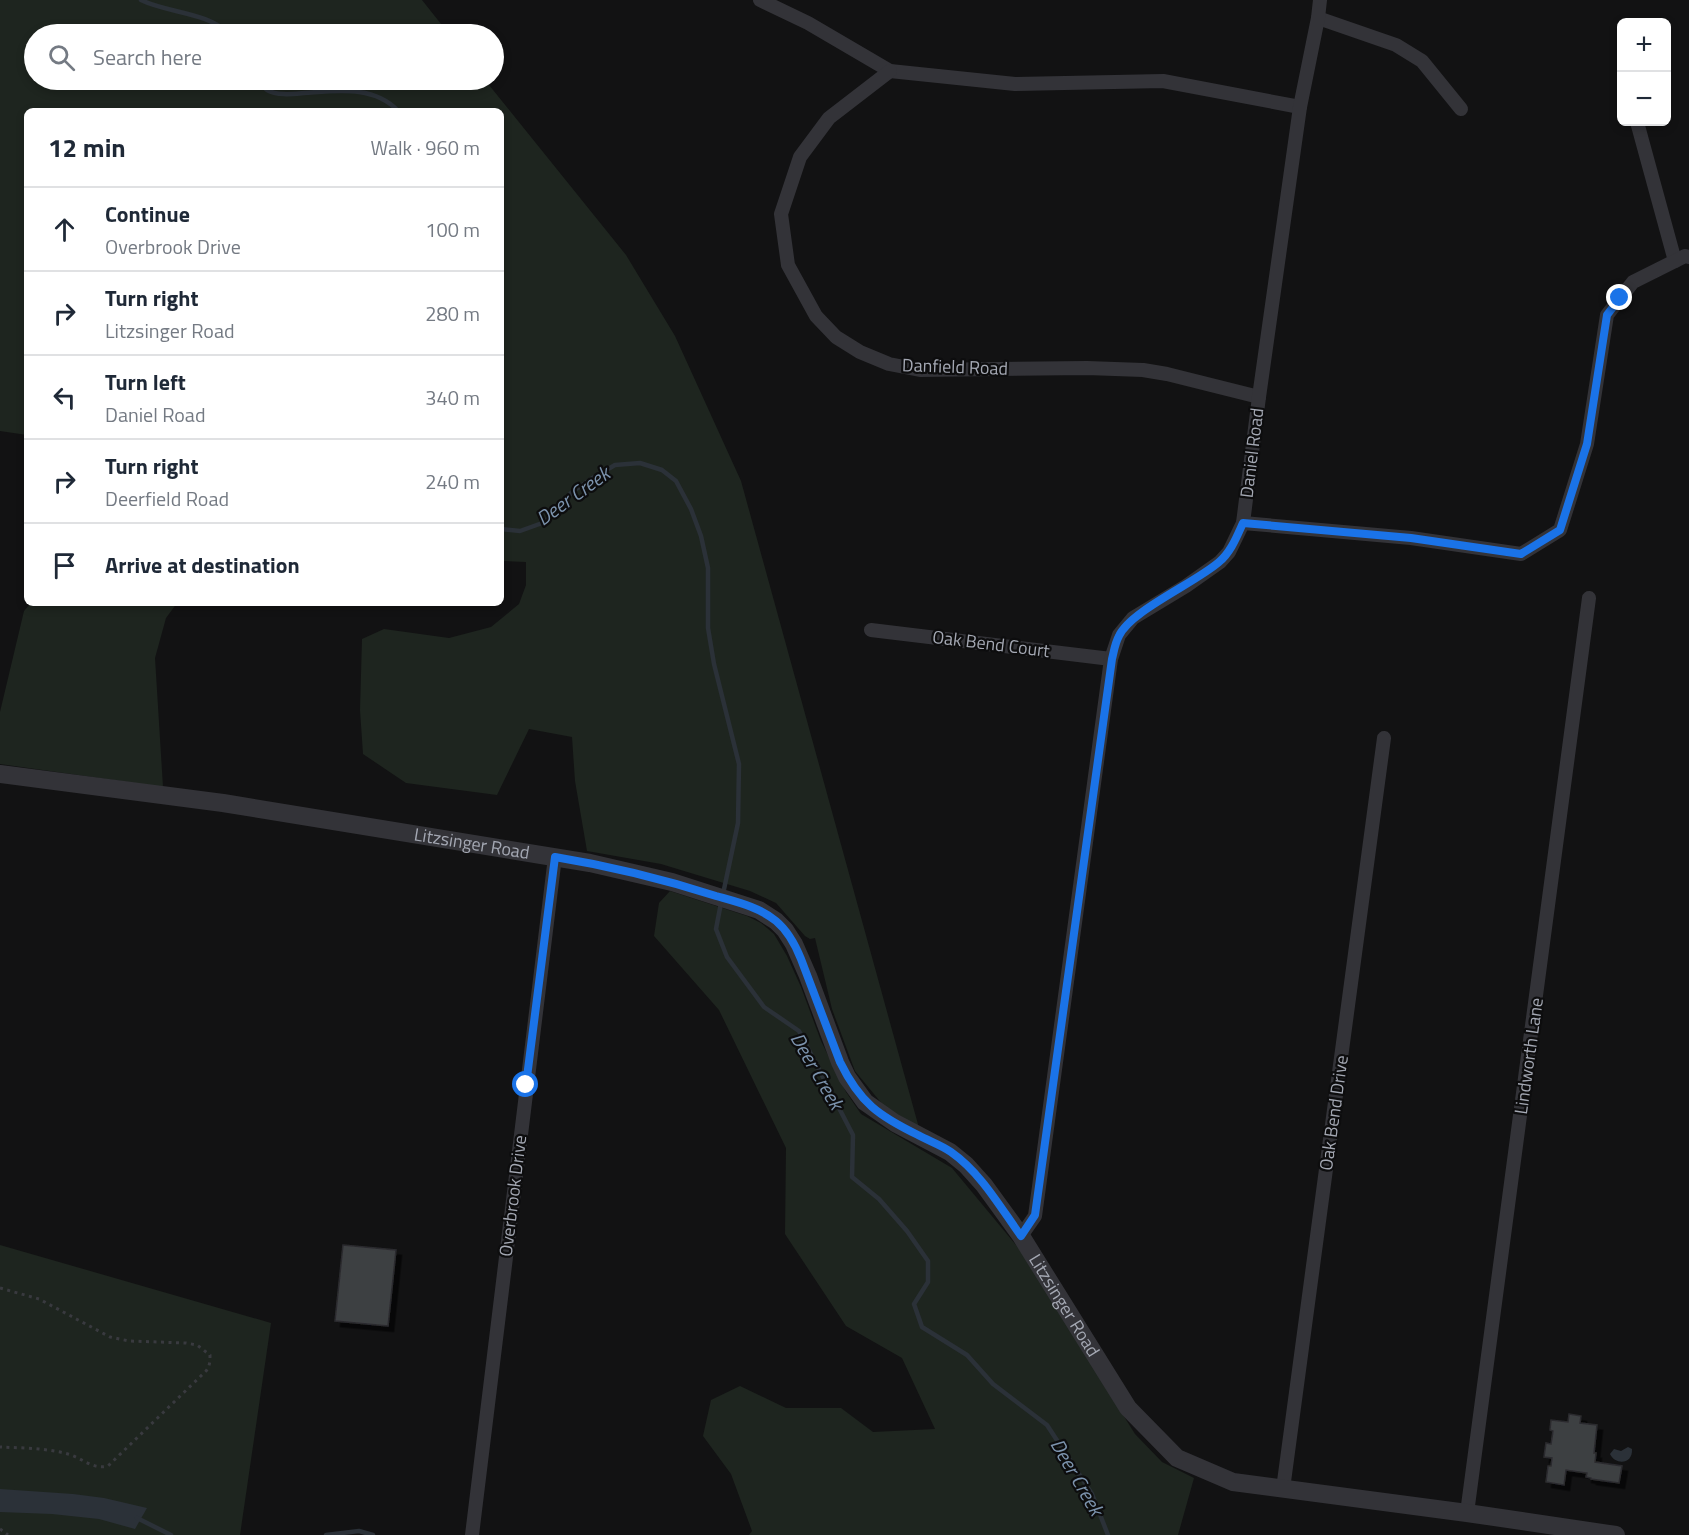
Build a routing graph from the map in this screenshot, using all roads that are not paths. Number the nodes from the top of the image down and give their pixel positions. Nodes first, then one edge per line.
1 (760, 0) edge
2 (1320, 0) edge
3 (1318, 18) junction
4 (890, 71) junction
5 (1300, 107) junction
6 (1461, 109) dead end
7 (1638, 126) edge
8 (1682, 259) edge
9 (1259, 397) junction
10 (1243, 523) junction
11 (1589, 598) dead end
12 (871, 630) dead end
13 (1112, 659) junction
14 (1384, 738) dead end
15 (0, 774) edge
16 (555, 857) junction
17 (1021, 1236) junction
18 (1283, 1489) junction
19 (1467, 1513) junction
20 (472, 1535) edge
21 (1616, 1535) edge

1 - 4 street
2 - 3 street, Daniel Road
3 - 5 street, Daniel Road
3 - 6 street
4 - 5 street
4 - 9 street, Danfield Road
5 - 9 street, Daniel Road
7 - 8 street
8 - 10 street
9 - 10 street, Daniel Road
10 - 13 street, Daniel Road
11 - 19 street, Lindworth Lane
12 - 13 street, Oak Bend Court
13 - 17 street, Daniel Road
14 - 18 street, Oak Bend Drive
15 - 16 street, Litzsinger Road
16 - 17 street, Litzsinger Road
16 - 20 street, Overbrook Drive
17 - 18 street, Litzsinger Road
18 - 19 street, Litzsinger Road
19 - 21 street, Litzsinger Road

